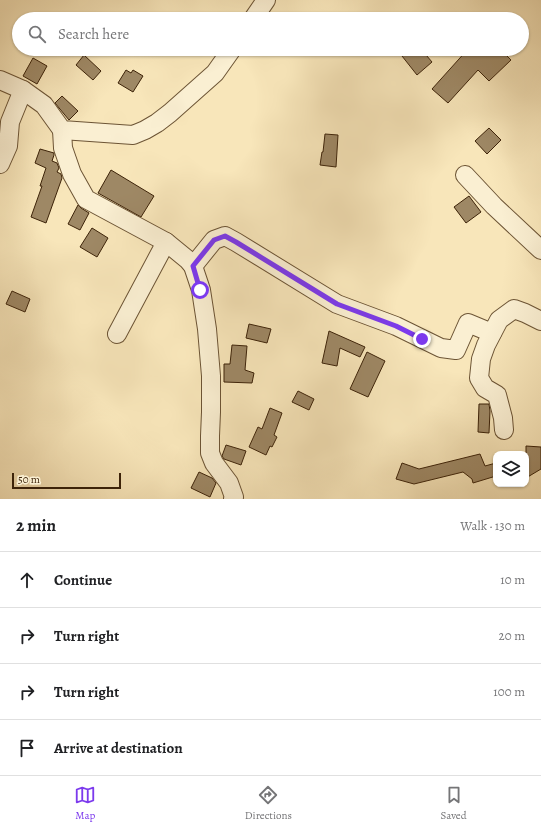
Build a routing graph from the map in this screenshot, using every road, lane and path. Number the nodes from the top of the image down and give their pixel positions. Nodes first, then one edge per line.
1 (266, 0) edge
2 (258, 12) edge
3 (227, 56) edge
4 (0, 80) edge
5 (23, 90) junction
6 (62, 130) junction
7 (0, 164) edge
8 (465, 175) dead end
9 (166, 242) junction
10 (541, 250) edge
11 (193, 266) junction
12 (541, 321) edge
13 (117, 334) dead end
14 (492, 334) junction
15 (504, 430) dead end
16 (233, 499) edge

1 - 2 street
3 - 6 street
4 - 5 street
5 - 6 street
5 - 7 street
6 - 9 street
8 - 10 street
9 - 11 street
9 - 13 street
11 - 14 street
11 - 16 street
12 - 14 street
14 - 15 street

